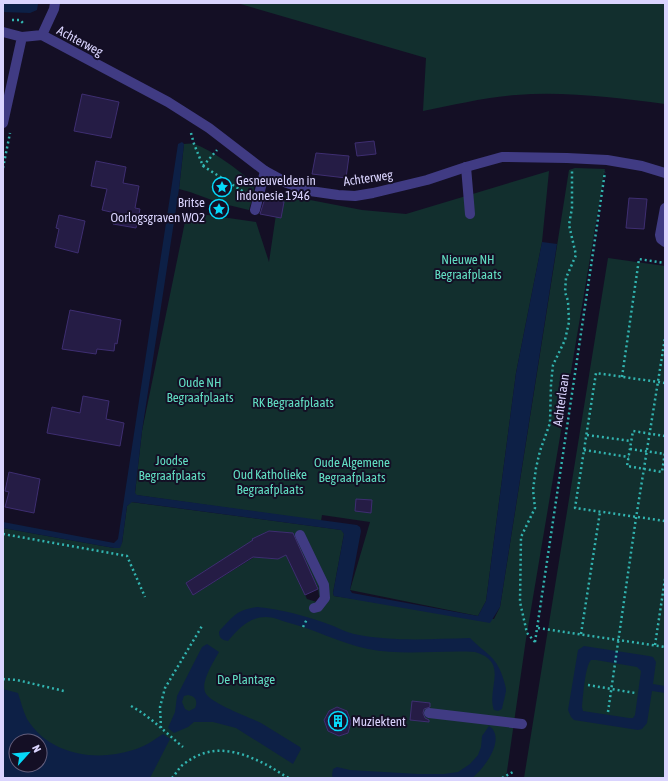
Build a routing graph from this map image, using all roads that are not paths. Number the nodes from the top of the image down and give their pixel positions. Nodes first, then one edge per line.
1 (55, 3) edge
2 (3, 32) edge
3 (42, 35) junction
4 (22, 37) junction
5 (3, 123) edge
6 (466, 167) junction
7 (265, 171) junction
8 (665, 173) edge
9 (665, 208) edge
10 (256, 210) dead end
11 (470, 214) dead end
12 (665, 242) edge
13 (300, 535) dead end
14 (311, 611) road end
15 (430, 713) dead end
16 (522, 724) dead end

1 - 3 street
2 - 4 street
3 - 4 street
3 - 7 street, Achterweg
4 - 5 street
6 - 7 street, Achterweg
6 - 8 street, Achterweg
6 - 11 street
7 - 10 street
9 - 12 street
13 - 14 street
15 - 16 street

